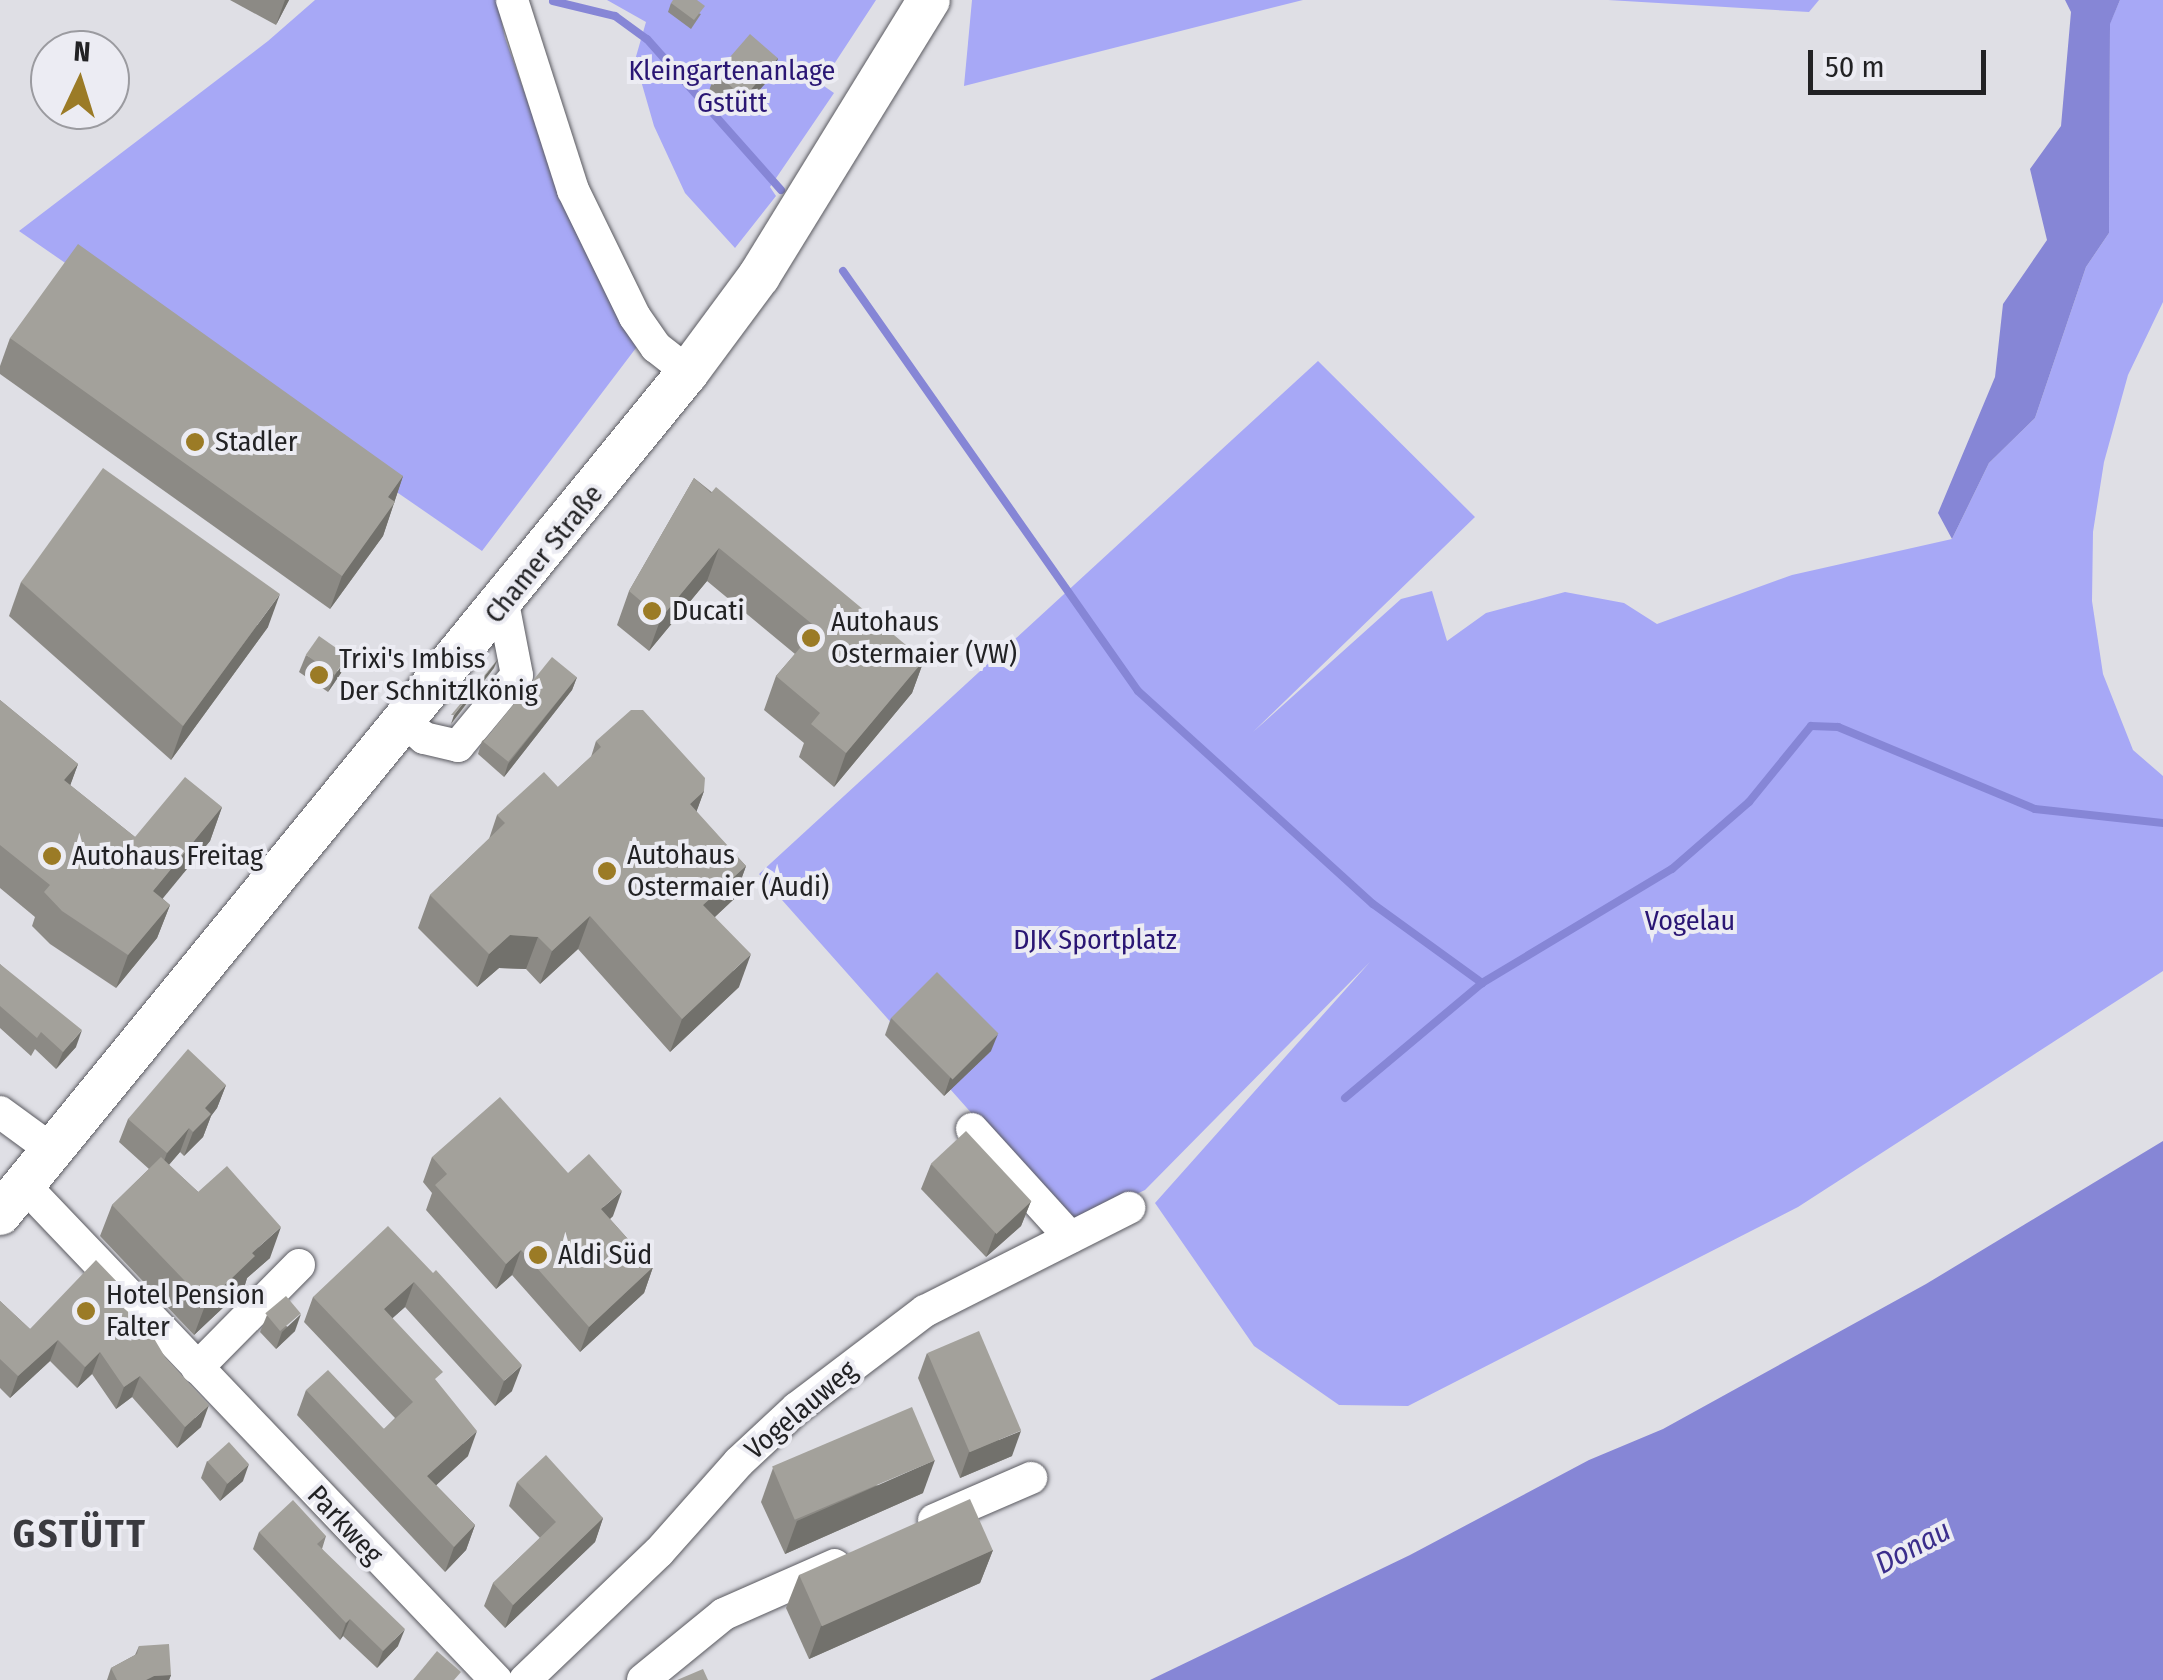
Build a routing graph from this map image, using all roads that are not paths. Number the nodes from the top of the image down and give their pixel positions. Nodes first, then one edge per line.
1 (512, 0) edge
2 (930, 0) edge
3 (688, 372) junction
4 (503, 603) junction
5 (405, 722) junction
6 (0, 1112) edge
7 (972, 1128) dead end
8 (52, 1150) junction
9 (12, 1200) edge
10 (1129, 1208) dead end
11 (1070, 1237) junction
12 (299, 1265) dead end
13 (197, 1368) junction
14 (1031, 1478) dead end
15 (904, 1534) edge
16 (868, 1550) edge
17 (496, 1680) edge
18 (525, 1680) edge
19 (643, 1680) edge

1 - 3 street
2 - 3 main road, Chamer Straße
3 - 4 main road, Chamer Straße
4 - 5 main road, Chamer Straße
4 - 5 street
5 - 8 main road, Chamer Straße
6 - 8 street
7 - 11 street
8 - 9 main road, Chamer Straße
9 - 13 street, Parkweg
10 - 11 street, Vogelauweg
11 - 18 street, Vogelauweg
12 - 13 street
13 - 17 street, Parkweg
14 - 15 street
16 - 19 street

